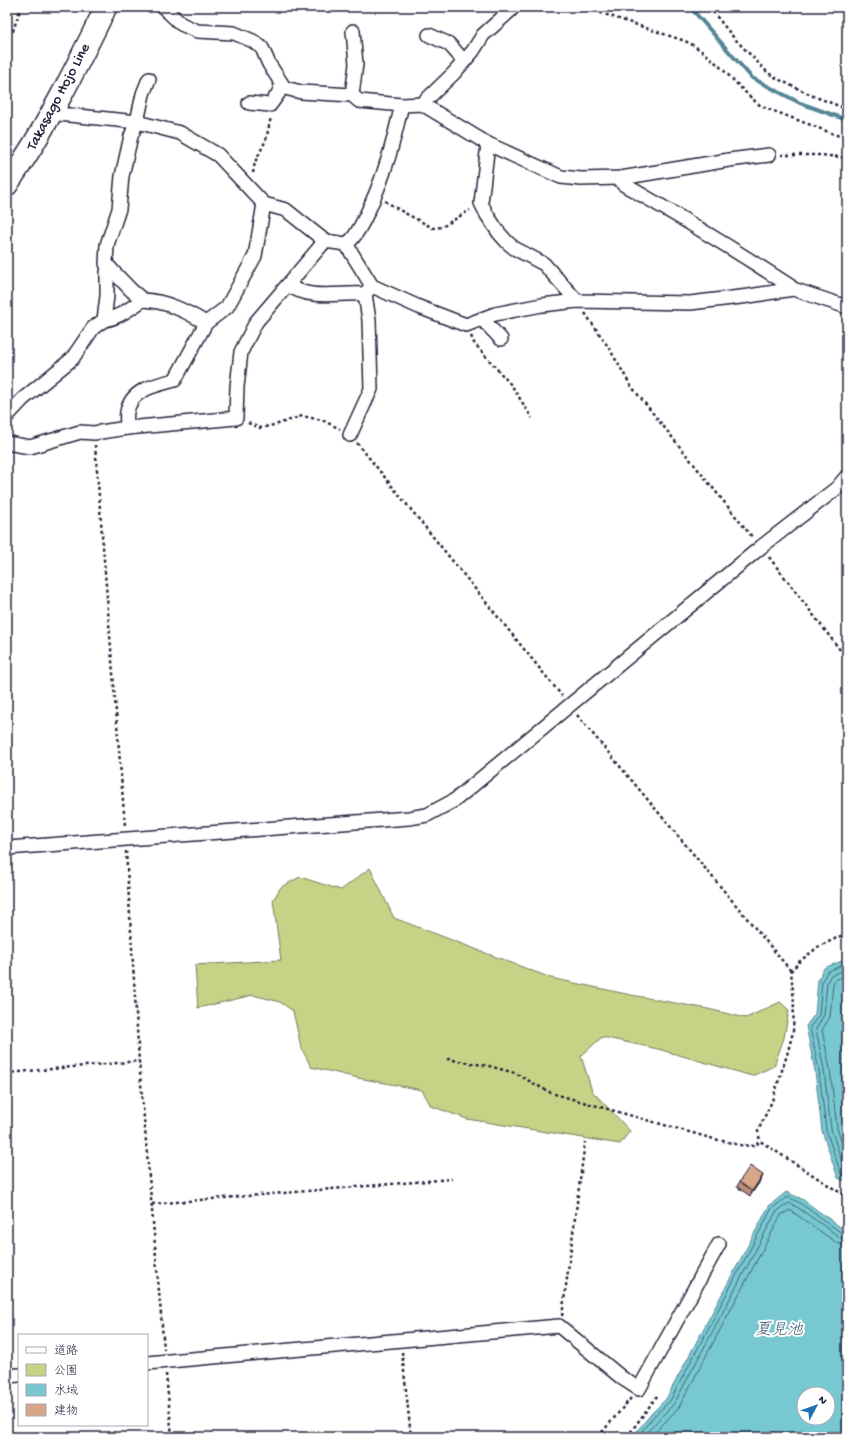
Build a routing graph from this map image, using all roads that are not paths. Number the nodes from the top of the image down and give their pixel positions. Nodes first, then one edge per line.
1 (106, 7) edge
2 (163, 7) edge
3 (511, 10) dead end
4 (352, 31) dead end
5 (429, 35) dead end
6 (464, 61) junction
7 (149, 79) dead end
8 (281, 87) junction
9 (352, 95) junction
10 (249, 103) dead end
11 (422, 104) junction
12 (402, 105) junction
13 (53, 111) junction
14 (137, 122) junction
15 (488, 144) junction
16 (769, 155) road end
17 (621, 178) junction
18 (7, 185) edge
19 (264, 204) junction
20 (325, 241) junction
21 (346, 244) junction
22 (110, 268) junction
23 (288, 284) junction
24 (790, 289) junction
25 (368, 290) junction
26 (143, 300) junction
27 (577, 301) junction
28 (847, 307) edge
29 (482, 319) junction
30 (104, 320) junction
31 (206, 323) junction
32 (501, 339) dead end
33 (7, 416) edge
34 (127, 428) junction
35 (350, 435) road end
36 (7, 443) edge
37 (847, 476) edge
38 (7, 848) edge
39 (719, 1244) dead end
40 (148, 1363) edge
41 (18, 1375) edge
42 (7, 1376) edge

1 - 13 main road, Takasago Hojo Line
2 - 8 street
3 - 6 street
4 - 9 street
5 - 6 street
6 - 11 street
7 - 14 street
8 - 9 street
8 - 10 street
9 - 12 street
11 - 12 street
11 - 15 street
12 - 21 street
13 - 14 street
13 - 18 main road, Takasago Hojo Line
14 - 19 street
14 - 22 street
15 - 17 street
15 - 27 street
16 - 17 street
17 - 24 street
19 - 20 street
19 - 31 street
20 - 21 street
20 - 23 street
21 - 25 street
22 - 26 street
22 - 30 street
23 - 25 street
23 - 34 street
24 - 27 street
24 - 28 street
25 - 29 street
25 - 35 street
26 - 30 street
26 - 31 street
27 - 29 street
29 - 32 street
30 - 33 street
31 - 34 street
34 - 36 street
37 - 38 street
39 - 40 street
41 - 42 street

